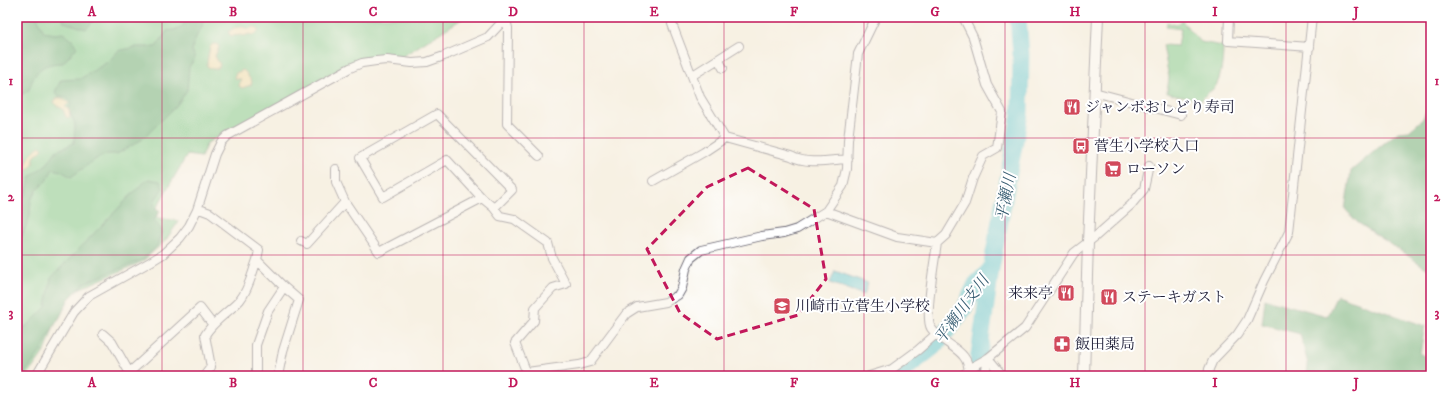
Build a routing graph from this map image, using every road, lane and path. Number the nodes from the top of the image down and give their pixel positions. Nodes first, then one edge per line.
1 (671, 17) edge
2 (876, 17) edge
3 (963, 17) edge
4 (1098, 17) edge
5 (1229, 17) edge
6 (1312, 17) edge
7 (509, 18) edge
8 (739, 46) dead end
9 (1310, 47) junction
10 (718, 59) junction
11 (723, 68) dead end
12 (693, 75) junction
13 (1094, 92) junction
14 (1181, 114) dead end
15 (725, 138) junction
16 (539, 156) dead end
17 (848, 159) junction
18 (1148, 166) dead end
19 (336, 169) dead end
20 (653, 181) dead end
21 (482, 198) junction
22 (345, 202) junction
23 (494, 208) junction
24 (197, 210) junction
25 (826, 211) junction
26 (302, 241) dead end
27 (1088, 242) junction
28 (937, 243) junction
29 (257, 260) junction
30 (284, 287) junction
31 (213, 325) junction
32 (103, 334) dead end
33 (936, 335) junction
34 (986, 359) junction
35 (970, 371) edge
36 (527, 374) edge
37 (36, 376) edge
38 (204, 376) edge
39 (256, 376) edge
40 (278, 376) edge
41 (870, 376) edge
42 (962, 376) edge
43 (985, 376) edge
44 (1003, 376) edge
45 (1084, 376) edge
46 (1208, 376) edge

1 - 12 street
2 - 17 street
3 - 28 street
4 - 13 street
5 - 9 street
6 - 9 street
7 - 16 street
7 - 24 street
8 - 10 street
9 - 46 street
10 - 11 street
10 - 12 street
12 - 15 street
13 - 14 street
13 - 27 street
15 - 17 street
15 - 20 street
17 - 25 street
18 - 27 street
19 - 22 street
21 - 22 street
21 - 23 street
21 - 23 street
22 - 26 street
23 - 36 street
24 - 29 street
24 - 37 street
25 - 28 street
25 - 36 street
27 - 34 street
27 - 45 street
28 - 33 street
29 - 30 street
29 - 31 street
30 - 39 street
30 - 40 street
31 - 32 street
31 - 38 street
33 - 35 street
33 - 41 street
34 - 35 street
34 - 43 street
34 - 44 street
35 - 42 street

